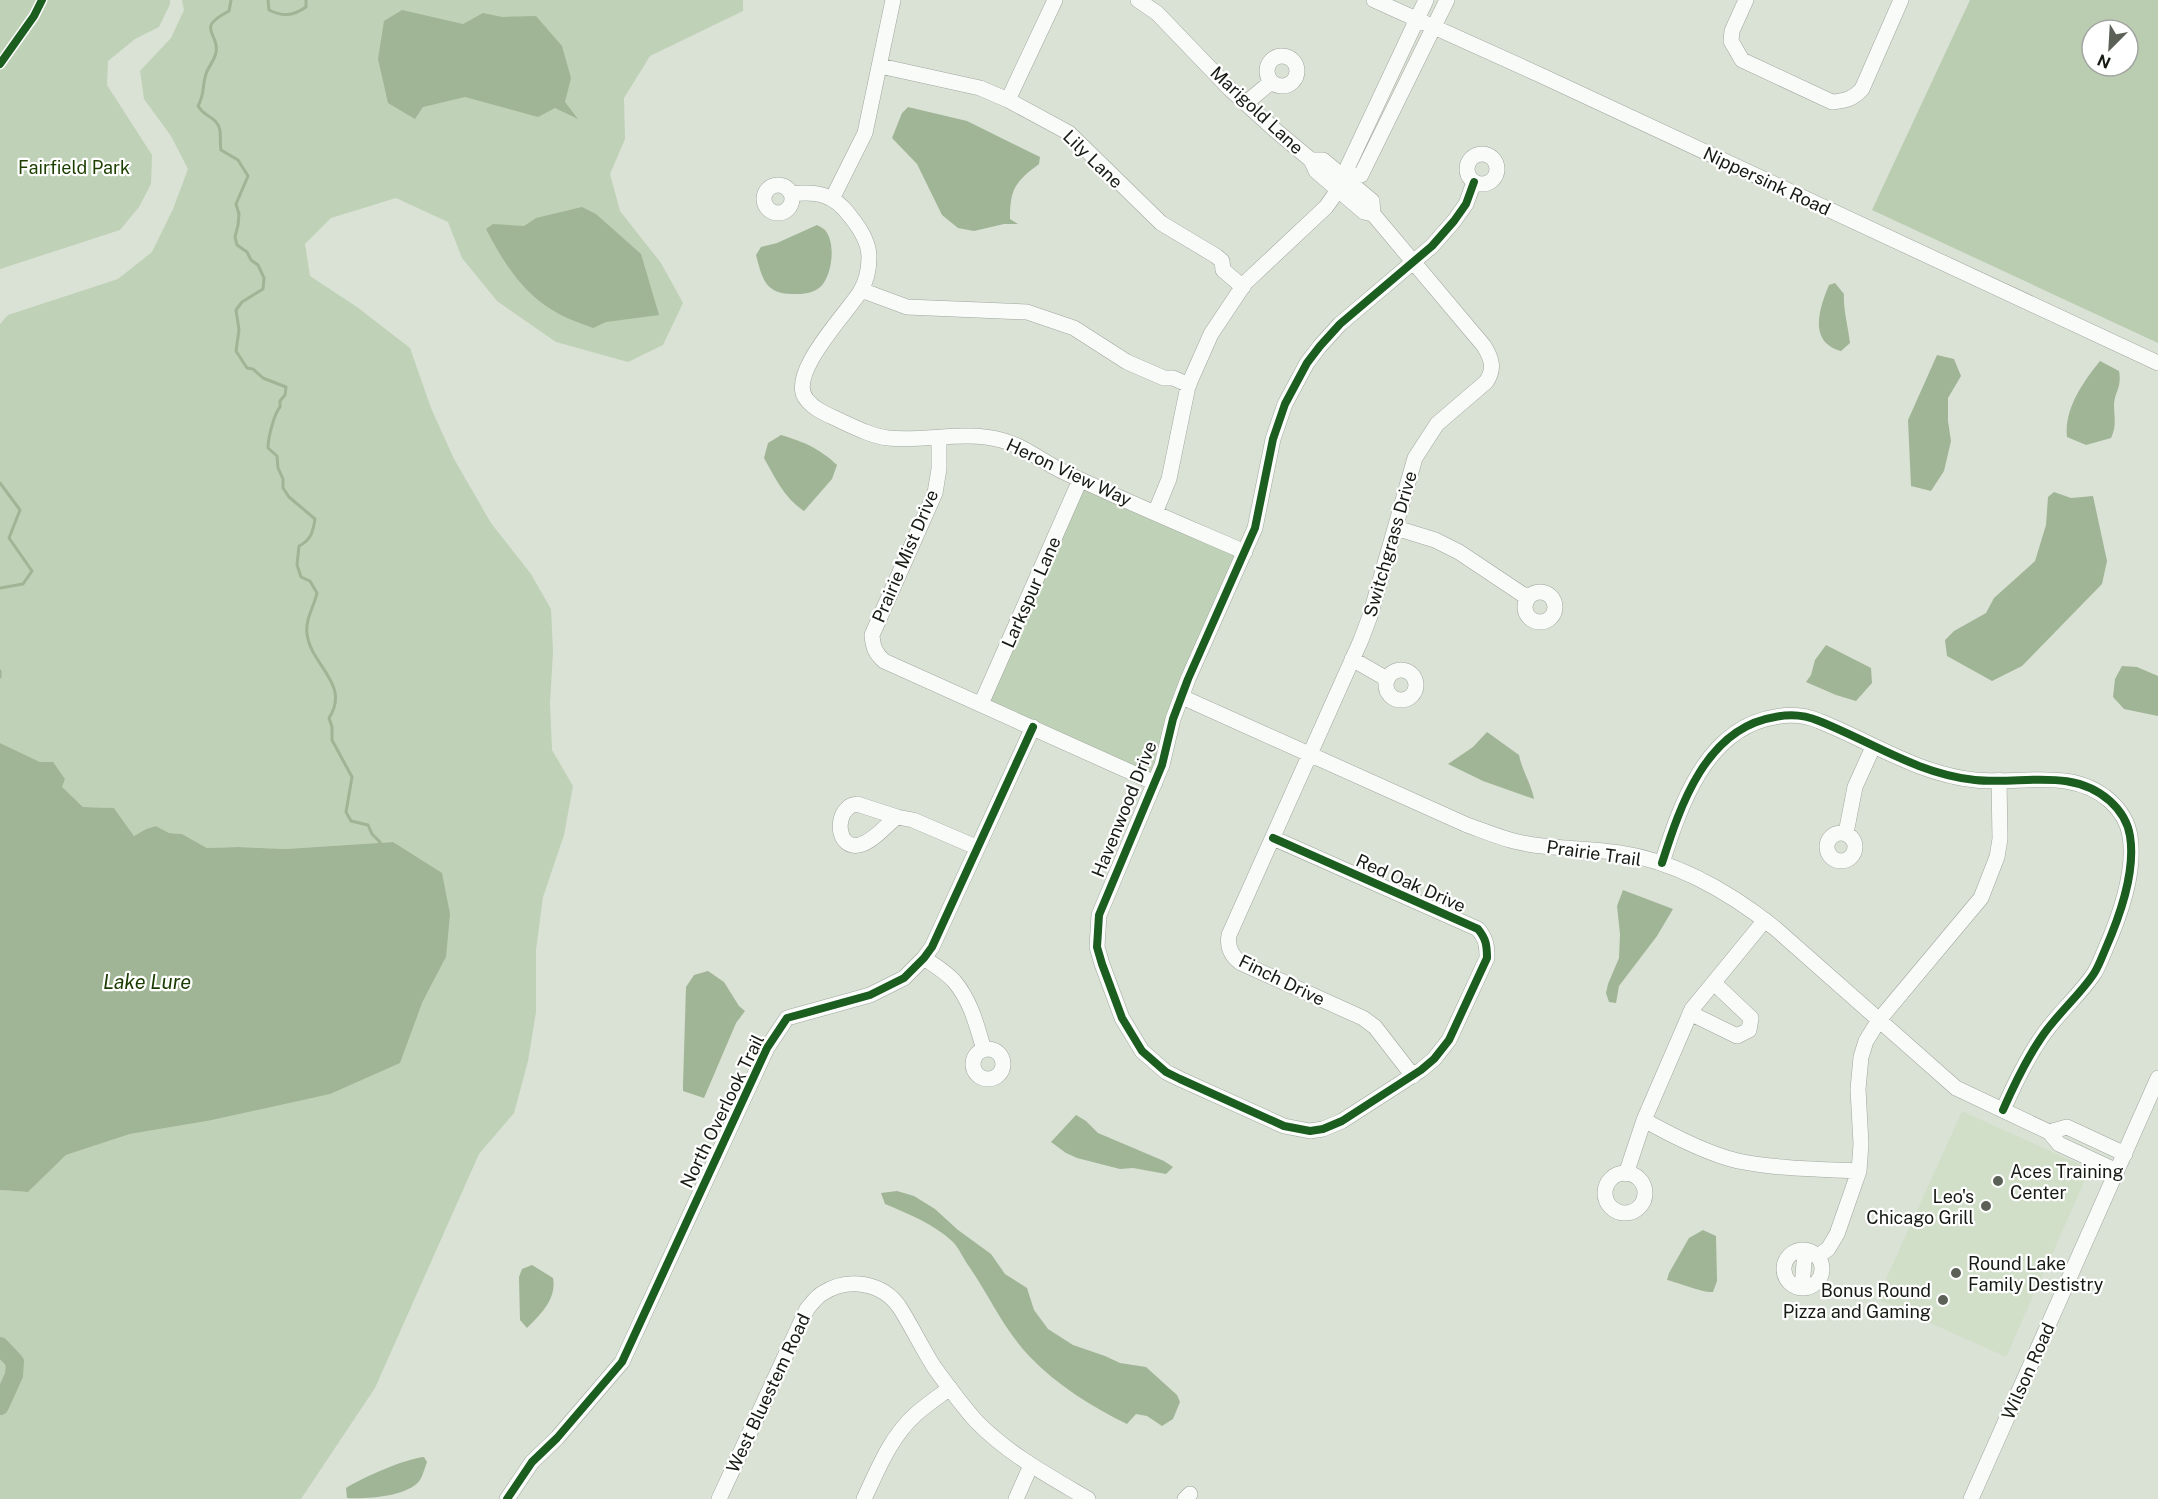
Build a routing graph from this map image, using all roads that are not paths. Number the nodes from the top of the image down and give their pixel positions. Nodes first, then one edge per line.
1 (893, 0) edge
2 (1055, 0) edge
3 (1138, 0) edge
4 (1374, 0) edge
5 (1426, 0) edge
6 (1447, 0) edge
7 (1746, 0) edge
8 (1901, 0) edge
9 (1416, 20) junction
10 (1434, 27) junction
11 (880, 66) junction
12 (1271, 82) dead end
13 (1008, 100) junction
14 (1246, 103) junction
15 (1348, 177) junction
16 (1474, 182) dead end
17 (791, 194) dead end
18 (832, 199) junction
19 (1373, 214) joint
20 (1413, 262) junction
21 (1246, 283) junction
22 (861, 290) junction
23 (2158, 363) edge
24 (1188, 389) junction
25 (939, 438) junction
26 (1080, 480) junction
27 (1155, 513) junction
28 (1396, 528) junction
29 (1245, 552) junction
30 (1528, 598) dead end
31 (1352, 659) junction
32 (1387, 679) dead end
33 (1182, 697) junction
34 (981, 704) junction
35 (1033, 727) junction
36 (1873, 747) junction
37 (1310, 755) junction
38 (1999, 780) junction
39 (1155, 783) junction
40 (897, 817) dead end
41 (1846, 833) dead end
42 (1273, 838) junction
43 (976, 848) junction
44 (1662, 863) junction
45 (1765, 920) junction
46 (924, 958) junction
47 (1714, 983) junction
48 (1690, 1013) junction
49 (1879, 1020) junction
50 (984, 1050) dead end
51 (1413, 1076) junction
52 (2158, 1078) edge
53 (2003, 1110) junction
54 (1644, 1120) junction
55 (2049, 1132) junction
56 (2125, 1154) junction
57 (1859, 1171) junction
58 (2117, 1171) junction
59 (1626, 1174) dead end
60 (1811, 1254) junction
61 (950, 1388) junction
62 (1031, 1465) junction
63 (507, 1499) edge
64 (718, 1499) edge
65 (864, 1499) edge
66 (1016, 1499) edge
67 (1088, 1499) edge
68 (1971, 1499) edge

1 - 11 street
2 - 13 street
3 - 14 street, Marigold Lane
4 - 9 street, Nippersink Road
5 - 9 street
6 - 10 street
7 - 8 street
9 - 10 street, Nippersink Road
9 - 15 street
10 - 15 street
10 - 23 street, Nippersink Road
11 - 13 street, Lily Lane
11 - 18 street
12 - 14 street
13 - 21 street, Lily Lane
14 - 15 street, Marigold Lane
15 - 19 street, Marigold Lane
15 - 21 street
16 - 20 street, Havenwood Drive
17 - 18 street
18 - 22 street
19 - 20 street, Switchgrass Drive
20 - 28 street, Switchgrass Drive
20 - 29 street, Havenwood Drive
21 - 24 street
22 - 24 street
22 - 25 street, Heron View Way
24 - 27 street
25 - 26 street, Heron View Way
25 - 34 street, Prairie Mist Drive
26 - 27 street, Heron View Way
26 - 34 street, Larkspur Lane
27 - 29 street, Heron View Way
28 - 30 street
28 - 31 street, Switchgrass Drive
29 - 33 street, Havenwood Drive
31 - 32 street
31 - 37 street, Switchgrass Drive
33 - 37 street, Prairie Trail
33 - 39 street, Havenwood Drive
34 - 35 street, Prairie Mist Drive
35 - 39 street, Prairie Mist Drive
35 - 43 street, North Overlook Trail
36 - 38 street
36 - 41 street
36 - 44 street
37 - 42 street, Finch Drive
37 - 44 street, Prairie Trail
38 - 49 street
38 - 53 street
39 - 51 street, Havenwood Drive
40 - 43 street
42 - 51 street, Finch Drive
42 - 51 street, Red Oak Drive
43 - 46 street, North Overlook Trail
44 - 45 street, Prairie Trail
45 - 47 street
45 - 49 street, Prairie Trail
46 - 50 street
46 - 63 street, North Overlook Trail
47 - 48 street
47 - 48 street
48 - 54 street
49 - 53 street, Prairie Trail
49 - 57 street
52 - 56 street, Wilson Road
53 - 55 street, Prairie Trail
54 - 57 street
54 - 59 street
55 - 56 street
55 - 58 street, Prairie Trail
56 - 58 street, Wilson Road
57 - 60 street
58 - 68 street, Wilson Road
60 - 60 street
61 - 62 street, West Bluestem Road
61 - 64 street, West Bluestem Road
61 - 65 street
62 - 66 street
62 - 67 street, West Bluestem Road

